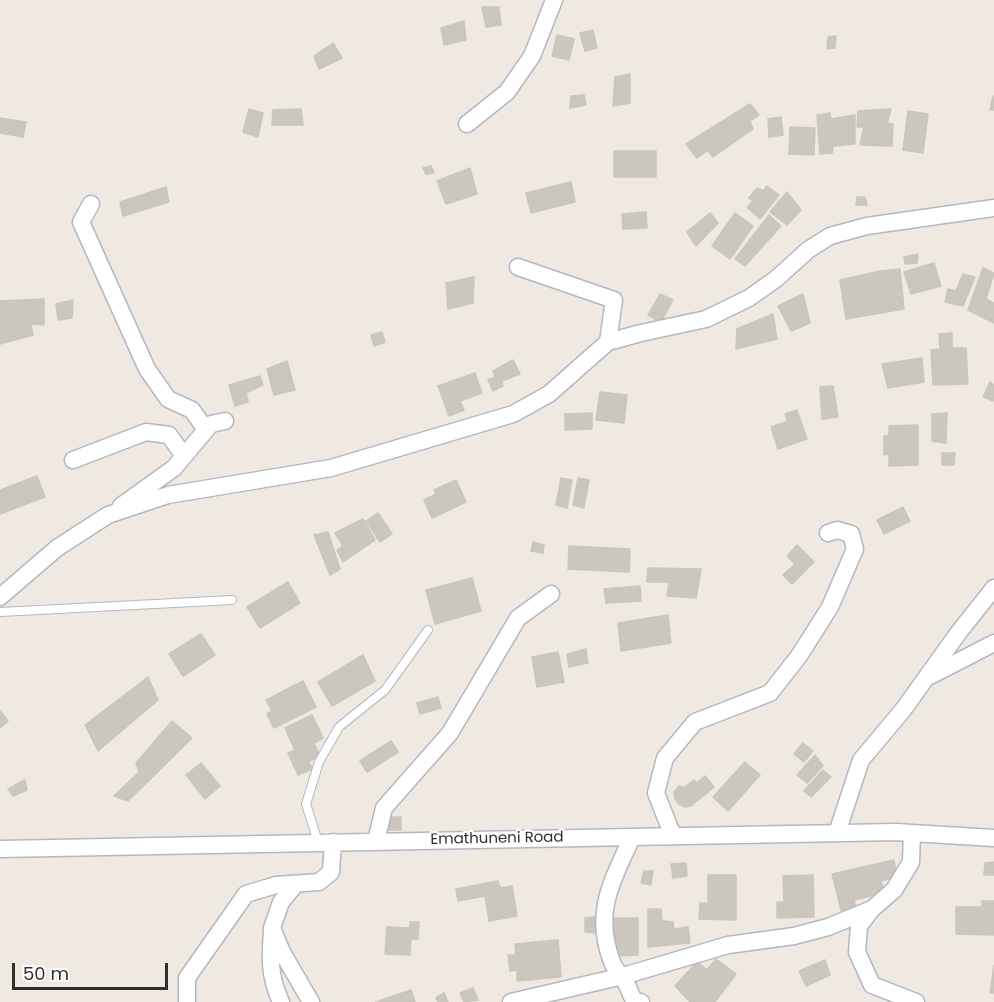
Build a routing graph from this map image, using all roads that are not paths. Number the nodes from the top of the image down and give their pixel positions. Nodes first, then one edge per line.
1 (554, 0) edge
2 (467, 124) dead end
3 (91, 204) dead end
4 (994, 208) edge
5 (518, 267) dead end
6 (608, 342) junction
7 (225, 421) dead end
8 (206, 430) junction
9 (184, 456) junction
10 (73, 460) dead end
11 (108, 515) junction
12 (828, 533) dead end
13 (994, 588) edge
14 (551, 594) dead end
15 (0, 597) edge
16 (232, 600) dead end
17 (0, 612) edge
18 (428, 630) dead end
19 (994, 643) edge
20 (927, 678) junction
21 (837, 833) junction
22 (912, 833) junction
23 (673, 836) junction
24 (632, 837) junction
25 (994, 838) edge
26 (376, 841) junction
27 (325, 842) junction
28 (0, 849) edge
29 (296, 884) junction
30 (872, 909) junction
31 (272, 927) junction
32 (619, 977) junction
33 (187, 1002) edge
34 (281, 1002) edge
35 (311, 1002) edge
36 (511, 1002) edge
37 (641, 1002) edge
38 (916, 1002) edge

1 - 2 street
3 - 8 street
4 - 6 street
5 - 6 street
6 - 11 street
7 - 8 street
8 - 9 street
9 - 10 street
9 - 11 street
11 - 15 street
12 - 23 street
13 - 20 street
14 - 26 street
16 - 17 lane
18 - 27 lane
19 - 20 street
20 - 21 street
21 - 22 street, Emathuneni Road
21 - 23 street, Emathuneni Road
22 - 25 street, Emathuneni Road
22 - 30 street
23 - 24 street, Emathuneni Road
24 - 26 street, Emathuneni Road
24 - 32 street
26 - 27 street, Emathuneni Road
27 - 28 street, Emathuneni Road
27 - 29 street
29 - 31 street
29 - 33 street
30 - 32 street
30 - 38 street
31 - 34 street
31 - 35 street
32 - 36 street
32 - 37 street

